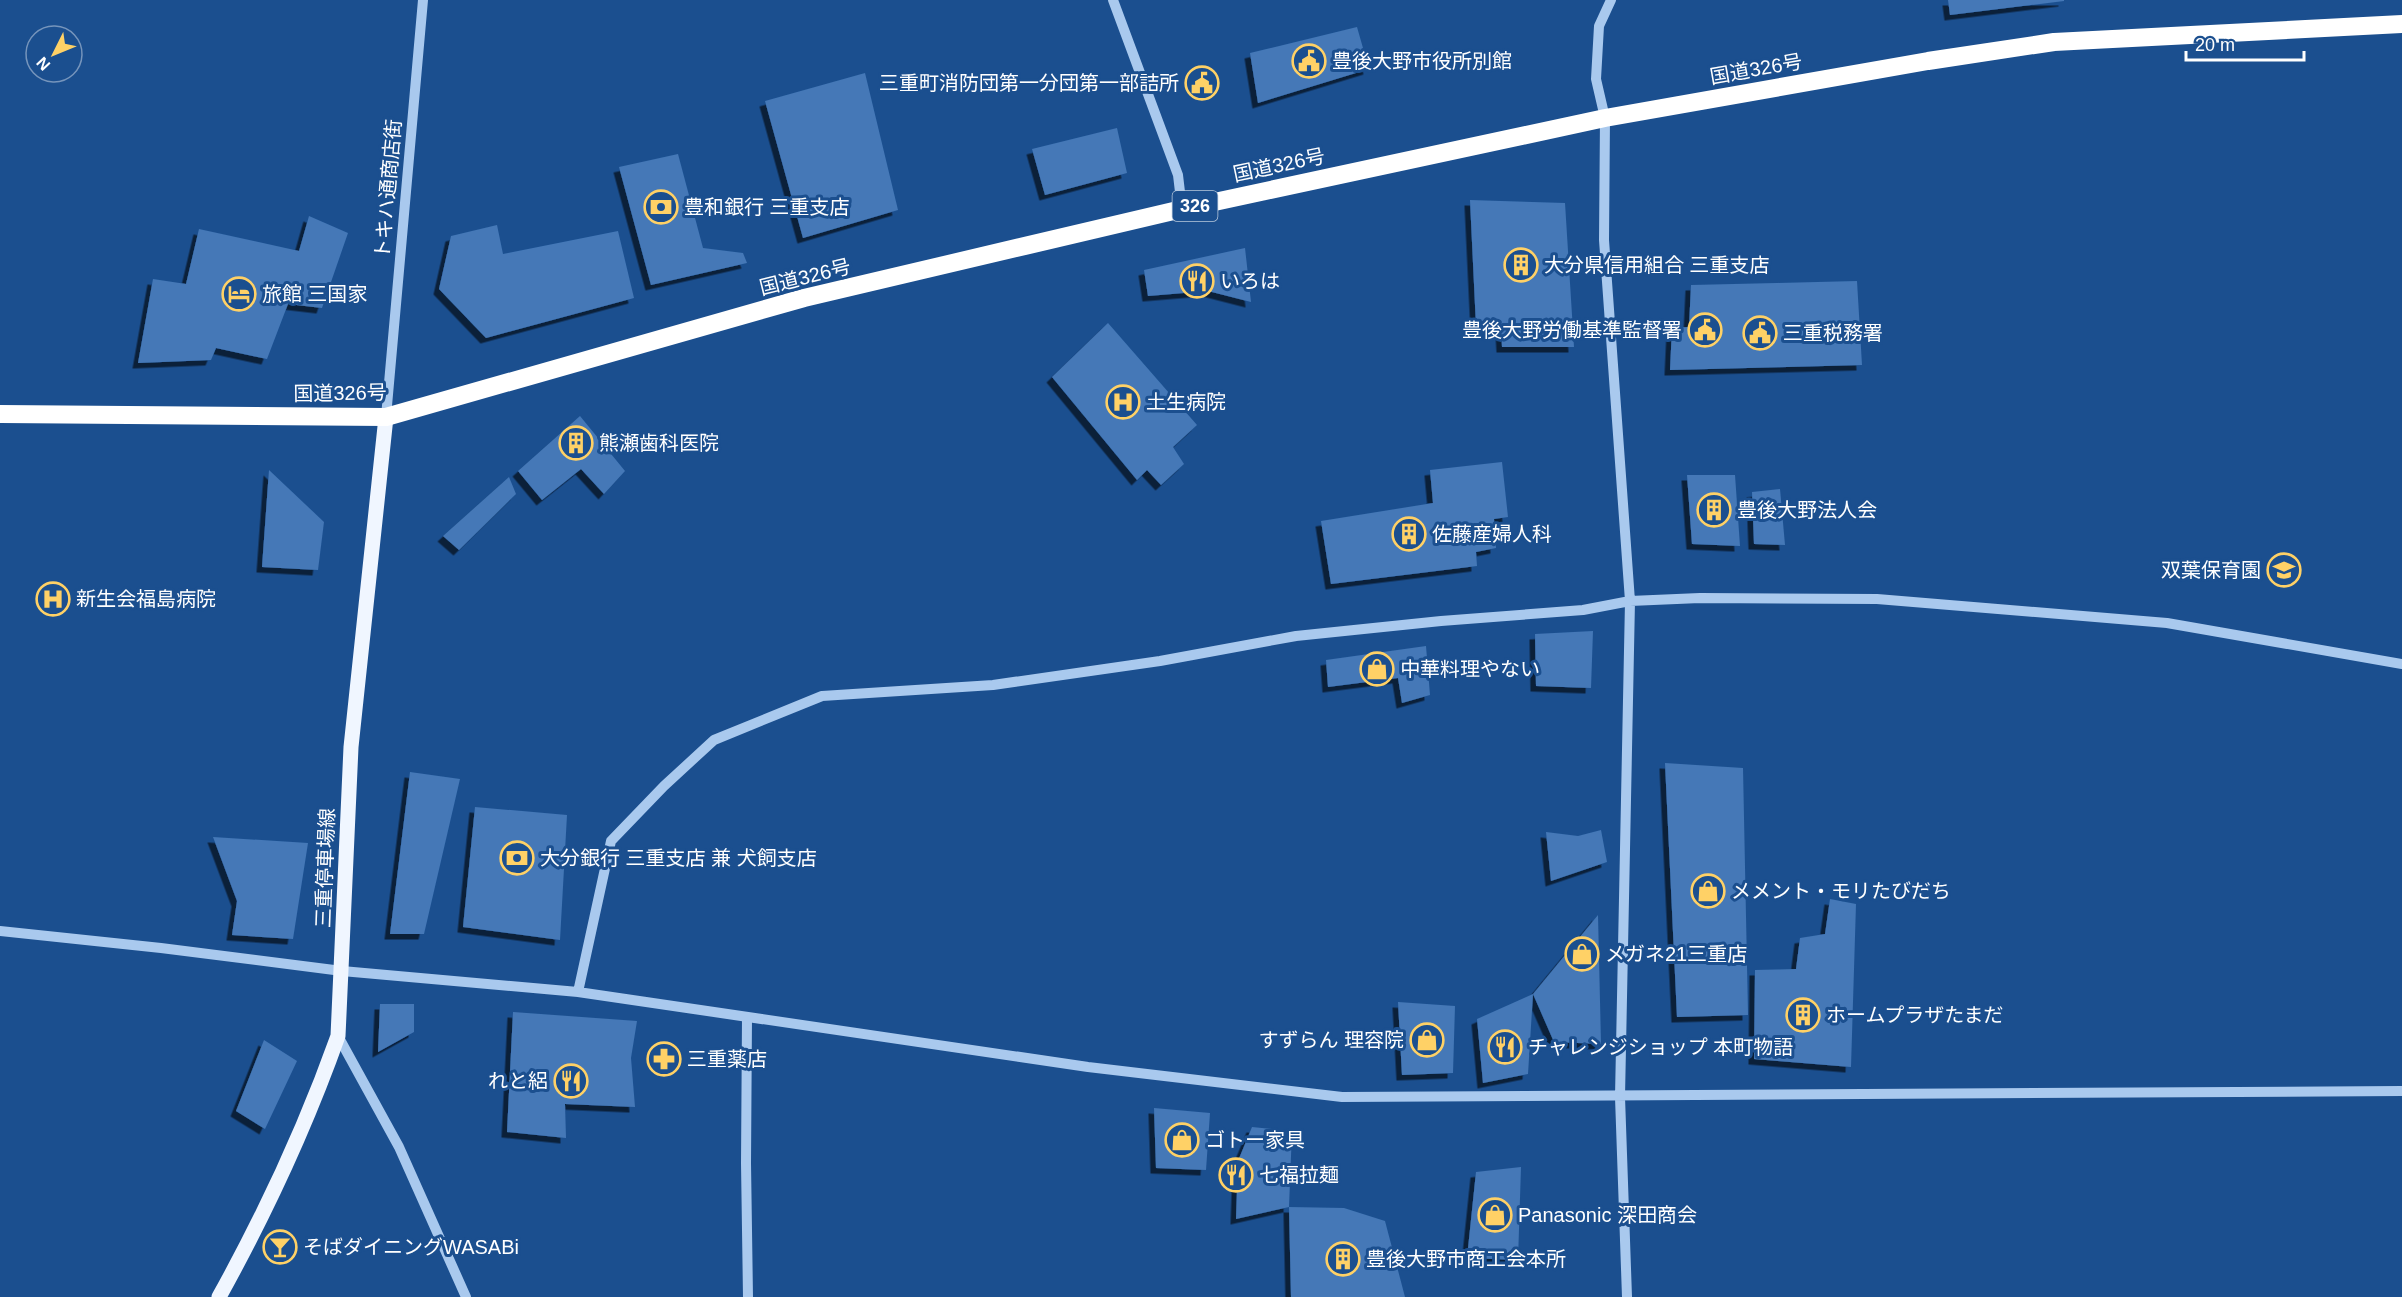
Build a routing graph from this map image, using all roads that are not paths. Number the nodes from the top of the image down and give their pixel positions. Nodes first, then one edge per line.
1 (423, 0) edge
2 (1113, 0) edge
3 (1611, 0) edge
4 (2402, 24) edge
5 (1605, 118) junction
6 (1182, 209) junction
7 (0, 414) edge
8 (386, 417) junction
9 (1630, 602) junction
10 (2402, 664) edge
11 (0, 931) edge
12 (342, 971) junction
13 (578, 992) junction
14 (747, 1017) junction
15 (338, 1036) junction
16 (2402, 1091) edge
17 (1620, 1097) junction
18 (219, 1297) edge
19 (466, 1297) edge
20 (748, 1297) edge
21 (1627, 1297) edge

1 - 8 street, トキハ通商店街
2 - 6 street
3 - 5 street
4 - 5 highway, 国道326号 / 326
5 - 6 highway, 国道326号 / 326
5 - 9 street
6 - 8 highway, 国道326号 / 326
7 - 8 highway, 国道326号 / 326
8 - 12 main road, 三重停車場線
9 - 10 street
9 - 13 street
9 - 17 street
11 - 12 street
12 - 13 street
12 - 15 main road, 三重停車場線
13 - 14 street
14 - 17 street
14 - 20 street
15 - 18 main road, 三重停車場線
15 - 19 street
16 - 17 street
17 - 21 street

